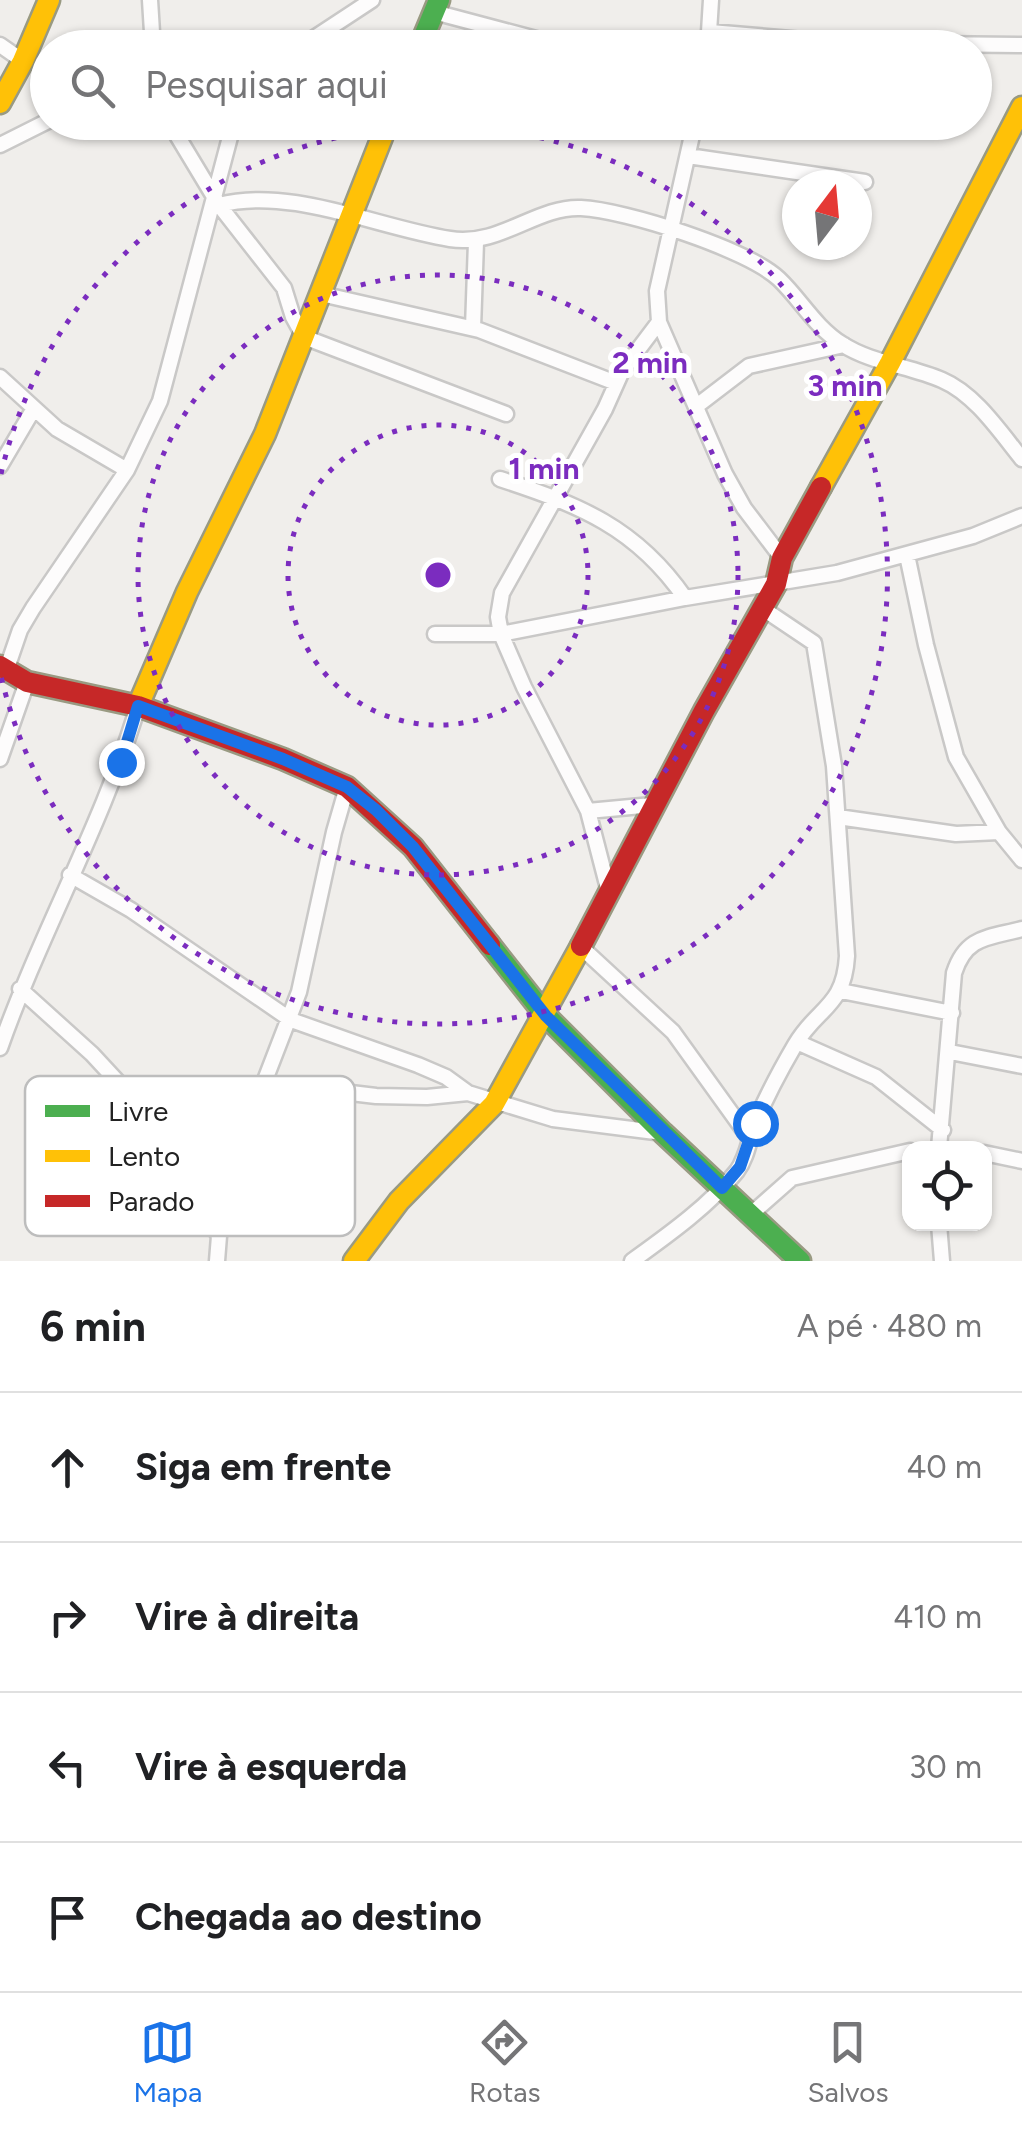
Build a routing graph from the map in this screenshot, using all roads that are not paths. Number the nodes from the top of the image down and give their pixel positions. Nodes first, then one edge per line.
1 (49, 0) edge
2 (150, 0) edge
3 (372, 0) edge
4 (711, 0) edge
5 (436, 6) edge
6 (36, 30) edge
7 (151, 30) edge
8 (326, 30) edge
9 (426, 30) edge
10 (513, 30) edge
11 (710, 30) edge
12 (0, 45) edge
13 (30, 45) edge
14 (992, 45) edge
15 (1022, 45) edge
16 (23, 61) junction
17 (0, 103) edge
18 (1022, 107) edge
19 (30, 131) edge
20 (180, 140) edge
21 (230, 140) edge
22 (381, 140) edge
23 (691, 140) edge
24 (0, 145) edge
25 (688, 156) junction
26 (783, 170) edge
27 (218, 202) junction
28 (350, 216) junction
29 (672, 230) junction
30 (476, 242) junction
31 (321, 294) junction
32 (659, 322) junction
33 (473, 328) junction
34 (304, 337) junction
35 (844, 345) junction
36 (890, 363) junction
37 (0, 377) edge
38 (616, 383) junction
39 (698, 405) junction
40 (33, 410) junction
41 (506, 414) dead end
42 (1022, 460) edge
43 (0, 466) edge
44 (127, 470) junction
45 (500, 478) dead end
46 (556, 497) junction
47 (1022, 516) edge
48 (908, 555) junction
49 (782, 558) junction
50 (776, 584) junction
51 (685, 598) junction
52 (762, 608) junction
53 (434, 634) dead end
54 (501, 634) junction
55 (3, 667) edge
56 (27, 682) junction
57 (138, 706) junction
58 (0, 759) edge
59 (347, 787) junction
60 (652, 805) junction
61 (588, 812) junction
62 (838, 817) junction
63 (999, 832) junction
64 (1022, 860) edge
65 (70, 875) junction
66 (608, 892) junction
67 (1022, 929) edge
68 (582, 948) junction
69 (20, 990) junction
70 (841, 991) junction
71 (952, 1013) junction
72 (546, 1016) junction
73 (291, 1020) junction
74 (797, 1042) junction
75 (0, 1048) edge
76 (950, 1052) junction
77 (1022, 1066) edge
78 (112, 1076) edge
79 (269, 1076) edge
80 (468, 1093) junction
81 (355, 1094) edge
82 (496, 1101) junction
83 (943, 1130) junction
84 (664, 1133) junction
85 (750, 1140) junction
86 (941, 1141) edge
87 (902, 1154) edge
88 (992, 1155) edge
89 (1022, 1161) edge
90 (722, 1188) junction
91 (749, 1216) junction
92 (940, 1231) edge
93 (219, 1236) edge
94 (217, 1261) edge
95 (354, 1261) edge
96 (632, 1261) edge
97 (800, 1261) edge
98 (942, 1261) edge

1 - 6 street
2 - 7 street
3 - 8 street
4 - 11 street
5 - 9 street
5 - 10 street
12 - 16 street
13 - 16 street
14 - 15 street
16 - 17 street
18 - 36 street
19 - 24 street
20 - 27 street
21 - 27 street
22 - 28 street
23 - 25 street
25 - 26 street
25 - 29 street
27 - 28 street
27 - 34 street
27 - 44 street
28 - 30 street
28 - 31 street
29 - 30 street
29 - 32 street
29 - 35 street
30 - 33 street
31 - 33 street
31 - 34 street
32 - 38 street
32 - 39 street
33 - 38 street
34 - 41 street
34 - 57 street
35 - 36 street
35 - 39 street
36 - 42 street
36 - 49 street
37 - 40 street
38 - 46 street
39 - 49 street
40 - 43 street
40 - 44 street
44 - 55 street
45 - 46 street
46 - 51 street
46 - 54 street
47 - 48 street
48 - 50 street
48 - 63 street
49 - 50 street
50 - 51 street
50 - 52 street
51 - 54 street
52 - 60 street
52 - 62 street
53 - 54 street
54 - 61 street
55 - 56 street
56 - 57 street
56 - 58 street
57 - 59 street
57 - 65 street
59 - 72 street
59 - 73 street
60 - 61 street
60 - 66 street
61 - 66 street
62 - 63 street
62 - 70 street
63 - 64 street
65 - 69 street
65 - 73 street
66 - 68 street
67 - 71 street
68 - 72 street
68 - 85 street
69 - 75 street
69 - 78 street
70 - 71 street
70 - 74 street
71 - 76 street
72 - 82 street
72 - 84 street
73 - 79 street
73 - 80 street
74 - 83 street
74 - 85 street
76 - 77 street
76 - 83 street
80 - 81 street
80 - 82 street
82 - 84 street
82 - 95 street
83 - 86 street
84 - 90 street
85 - 90 street
87 - 91 street
88 - 89 street
90 - 91 street
90 - 96 street
91 - 97 street
92 - 98 street
93 - 94 street

